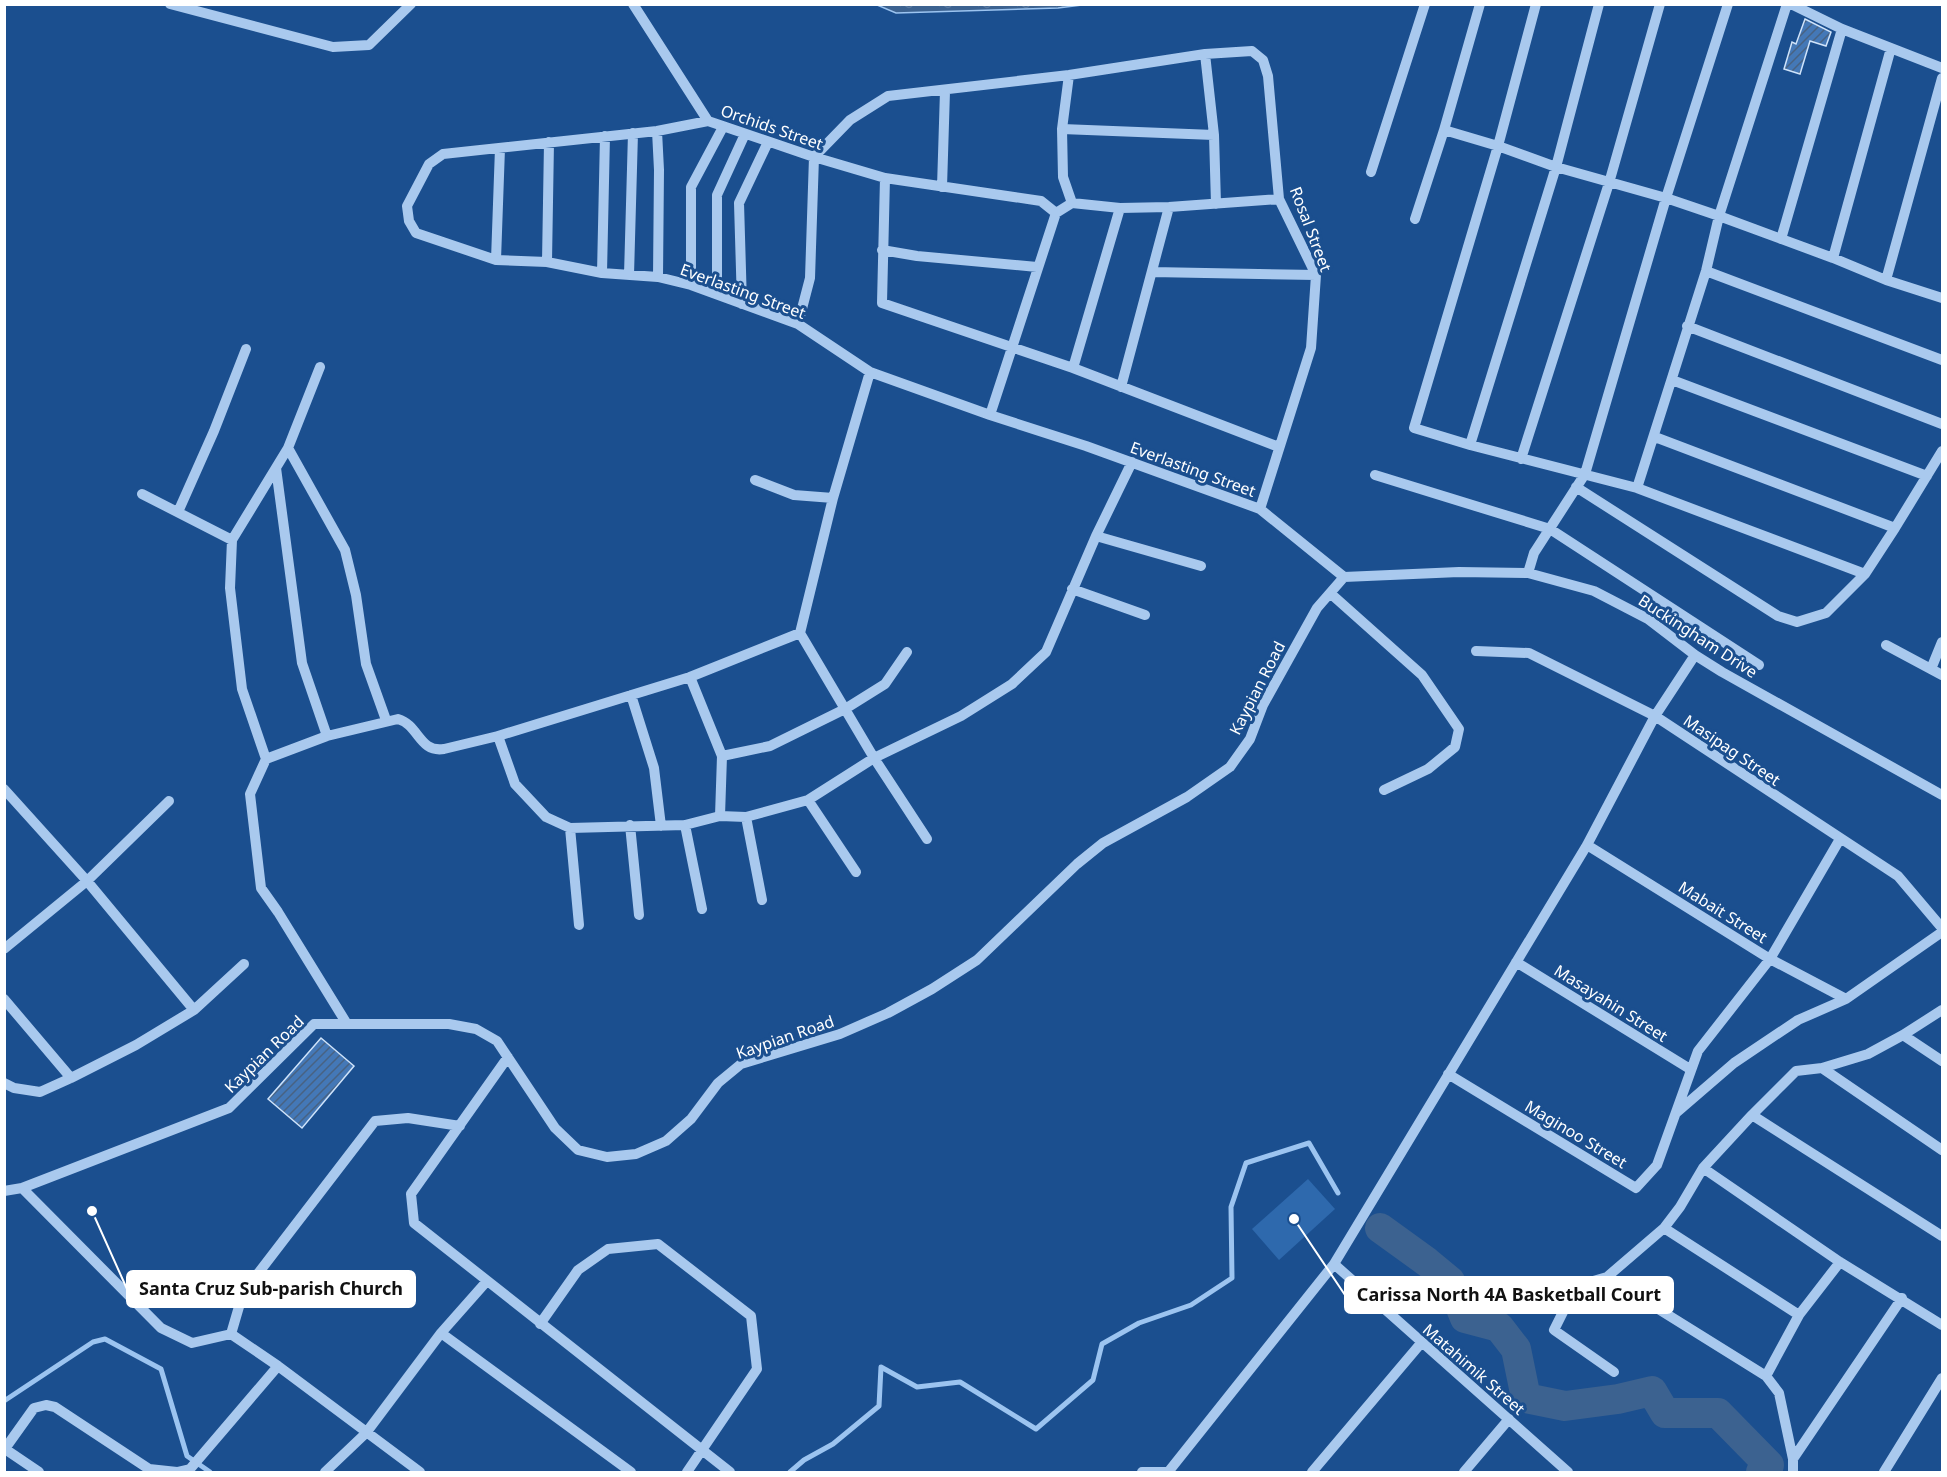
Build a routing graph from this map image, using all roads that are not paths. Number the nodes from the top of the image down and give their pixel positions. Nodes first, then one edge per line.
1 (170, 4) edge
2 (411, 4) edge
3 (633, 4) edge
4 (1425, 4) edge
5 (1480, 4) edge
6 (1536, 4) edge
7 (1599, 4) edge
8 (1660, 4) edge
9 (1728, 4) edge
10 (1789, 4) edge
11 (1842, 29) junction
12 (1891, 48) junction
13 (1205, 54) junction
14 (1942, 68) edge
15 (1070, 75) junction
16 (1942, 78) edge
17 (945, 91) junction
18 (708, 121) junction
19 (723, 127) junction
20 (1062, 129) junction
21 (1444, 130) junction
22 (657, 131) junction
23 (633, 133) junction
24 (745, 134) junction
25 (1214, 135) junction
26 (605, 136) junction
27 (549, 142) junction
28 (768, 142) junction
29 (1498, 146) junction
30 (500, 148) junction
31 (814, 157) junction
32 (1556, 167) junction
33 (1371, 172) dead end
34 (885, 178) junction
35 (1609, 183) junction
36 (942, 187) junction
37 (1666, 198) junction
38 (1279, 199) junction
39 (1072, 203) junction
40 (1216, 204) junction
41 (1169, 207) junction
42 (1120, 208) junction
43 (1056, 213) junction
44 (1719, 216) junction
45 (1415, 219) dead end
46 (408, 221) joint
47 (1781, 239) junction
48 (882, 250) junction
49 (1833, 258) junction
50 (496, 260) junction
51 (547, 262) junction
52 (1037, 267) junction
53 (1706, 271) junction
54 (1152, 272) junction
55 (602, 273) junction
56 (629, 275) junction
57 (1316, 275) junction
58 (658, 278) junction
59 (1886, 280) junction
60 (691, 285) junction
61 (717, 294) junction
62 (1941, 294) edge
63 (742, 304) junction
64 (798, 324) junction
65 (1688, 326) junction
66 (1012, 348) junction
67 (246, 349) dead end
68 (1942, 360) edge
69 (320, 367) dead end
70 (1073, 368) junction
71 (870, 372) junction
72 (1672, 380) junction
73 (1121, 387) junction
74 (990, 415) junction
75 (1942, 424) edge
76 (1655, 436) junction
77 (1470, 445) junction
78 (1279, 447) junction
79 (288, 448) junction
80 (1942, 451) edge
81 (1521, 459) junction
82 (1132, 462) junction
83 (276, 468) junction
84 (1585, 474) junction
85 (1375, 475) dead end
86 (1927, 476) junction
87 (755, 480) dead end
88 (1576, 487) junction
89 (1637, 488) junction
90 (142, 494) dead end
91 (833, 498) junction
92 (1260, 510) junction
93 (178, 512) junction
94 (1895, 528) junction
95 (1550, 529) junction
96 (1096, 536) junction
97 (232, 540) junction
98 (1201, 566) dead end
99 (1528, 573) junction
100 (1865, 574) junction
101 (1344, 576) junction
102 (1072, 590) junction
103 (1330, 593) junction
104 (1145, 615) dead end
105 (801, 633) junction
106 (1942, 642) edge
107 (1886, 645) dead end
108 (1476, 651) dead end
109 (907, 652) dead end
110 (1695, 655) junction
111 (1759, 665) dead end
112 (1931, 669) junction
113 (1942, 675) edge
114 (690, 677) junction
115 (631, 695) junction
116 (845, 709) junction
117 (1655, 716) junction
118 (386, 720) junction
119 (327, 736) junction
120 (498, 736) junction
121 (722, 756) junction
122 (874, 758) junction
123 (266, 759) junction
124 (4, 789) edge
125 (1384, 790) dead end
126 (1942, 795) edge
127 (808, 800) junction
128 (169, 801) dead end
129 (720, 816) junction
130 (746, 817) junction
131 (630, 825) junction
132 (685, 825) junction
133 (661, 826) junction
134 (570, 828) junction
135 (927, 839) dead end
136 (1840, 839) junction
137 (1587, 844) junction
138 (856, 872) dead end
139 (87, 881) junction
140 (762, 900) dead end
141 (702, 909) dead end
142 (639, 915) dead end
143 (579, 925) dead end
144 (1942, 931) edge
145 (4, 950) edge
146 (1770, 959) junction
147 (1516, 962) junction
148 (244, 964) dead end
149 (4, 999) edge
150 (1846, 999) junction
151 (194, 1010) junction
152 (1942, 1010) edge
153 (347, 1024) junction
154 (1903, 1035) junction
155 (508, 1057) junction
156 (1942, 1061) edge
157 (1822, 1068) junction
158 (1690, 1069) junction
159 (1448, 1074) junction
160 (71, 1078) junction
161 (4, 1083) edge
162 (1675, 1114) junction
163 (1752, 1115) junction
164 (460, 1126) junction
165 (1942, 1150) edge
166 (1703, 1168) junction
167 (22, 1188) junction
168 (4, 1191) edge
169 (1664, 1228) junction
170 (1942, 1236) edge
171 (1840, 1262) junction
172 (1334, 1264) junction
173 (1607, 1276) junction
174 (487, 1281) junction
175 (1902, 1298) junction
176 (1799, 1315) junction
177 (540, 1324) junction
178 (1942, 1325) edge
179 (441, 1333) junction
180 (231, 1334) junction
181 (1422, 1342) junction
182 (278, 1366) junction
183 (1614, 1372) dead end
184 (1766, 1376) junction
185 (1942, 1378) edge
186 (1509, 1419) junction
187 (366, 1432) junction
188 (5, 1450) edge
189 (703, 1452) junction
190 (1793, 1459) junction
191 (148, 1471) edge
192 (1170, 1472) edge
193 (39, 1473) edge
194 (325, 1473) edge
195 (420, 1473) edge
196 (631, 1473) edge
197 (687, 1473) edge
198 (730, 1473) edge
199 (1143, 1473) edge
200 (1312, 1473) edge
201 (1464, 1473) edge
202 (1568, 1473) edge
203 (1793, 1473) edge
204 (1884, 1473) edge

1 - 2 street
3 - 18 street
4 - 33 street
5 - 21 street
6 - 29 street
7 - 32 street
8 - 35 street
9 - 37 street
10 - 11 street
10 - 44 street
11 - 12 street
11 - 47 street
12 - 14 street
12 - 49 street
13 - 15 street
13 - 25 street
13 - 38 street, Rosal Street
15 - 17 street
15 - 20 street
16 - 59 street
17 - 31 street
17 - 36 street
18 - 19 street, Orchids Street
18 - 22 street, Orchids Street
19 - 24 street, Orchids Street
19 - 60 street
20 - 25 street
20 - 39 street
21 - 29 street
21 - 45 street
22 - 23 street, Orchids Street
22 - 58 street
23 - 26 street, Orchids Street
23 - 56 street
24 - 28 street, Orchids Street
24 - 61 street
25 - 40 street
26 - 27 street, Orchids Street
26 - 55 street
27 - 30 street, Orchids Street
27 - 51 street
28 - 31 street, Orchids Street
28 - 63 street
29 - 32 street
29 - 77 street
30 - 46 street, Orchids Street
30 - 50 street
31 - 34 street, Orchids Street
31 - 64 street
32 - 35 street
32 - 77 street
34 - 36 street, Orchids Street
34 - 48 street
35 - 37 street
35 - 81 street
36 - 43 street, Orchids Street
37 - 44 street
37 - 84 street
38 - 40 street
38 - 57 street, Rosal Street
39 - 42 street
39 - 43 street
40 - 41 street
41 - 42 street
41 - 54 street
42 - 70 street
43 - 52 street
44 - 47 street
44 - 53 street
46 - 50 street, Everlasting Street
47 - 49 street
48 - 52 street
48 - 66 street
49 - 59 street
50 - 51 street, Everlasting Street
51 - 55 street, Everlasting Street
52 - 66 street
53 - 65 street
53 - 68 street
54 - 57 street
54 - 73 street
55 - 56 street, Everlasting Street
56 - 58 street, Everlasting Street
57 - 78 street, Rosal Street
58 - 60 street, Everlasting Street
59 - 62 street
60 - 61 street, Everlasting Street
61 - 63 street, Everlasting Street
63 - 64 street, Everlasting Street
64 - 71 street, Everlasting Street
65 - 72 street
65 - 75 street
66 - 70 street
66 - 74 street
67 - 93 street
69 - 79 street
70 - 73 street
71 - 74 street, Everlasting Street
71 - 91 street
72 - 76 street
72 - 86 street
73 - 78 street
74 - 82 street, Everlasting Street
76 - 89 street
76 - 94 street
77 - 81 street
78 - 92 street, Rosal Street
79 - 83 street
79 - 118 street
80 - 86 street
81 - 84 street
82 - 92 street, Everlasting Street
82 - 96 street
83 - 97 street
83 - 119 street
84 - 88 street
84 - 89 street
85 - 95 street
86 - 94 street
87 - 91 street
88 - 95 street
88 - 100 street
89 - 100 street
90 - 93 street
91 - 105 street
92 - 101 street, Everlasting Street
93 - 97 street
94 - 100 street
95 - 99 street
95 - 111 street
96 - 98 street
96 - 102 street
97 - 123 street
99 - 101 street, Buckingham Drive
99 - 110 street, Buckingham Drive
101 - 103 street, Kaypian Road
102 - 104 street
102 - 122 street
103 - 125 street
103 - 155 street, Kaypian Road
105 - 114 street
105 - 116 street
106 - 112 street
107 - 112 street
108 - 117 street, Masipag Street
109 - 116 street
110 - 117 street
110 - 126 street, Buckingham Drive
112 - 113 street
114 - 115 street
114 - 121 street
115 - 120 street
115 - 133 street
116 - 121 street
116 - 122 street
117 - 136 street, Masipag Street
117 - 137 street
118 - 119 street
118 - 120 street
119 - 123 street
120 - 134 street
121 - 129 street
122 - 127 street
122 - 135 street
123 - 153 street
124 - 139 street
127 - 130 street
127 - 138 street
128 - 139 street
129 - 130 street
129 - 132 street
130 - 140 street
131 - 133 street
131 - 134 street
131 - 142 street
132 - 133 street
132 - 141 street
134 - 143 street
136 - 144 street, Masipag Street
136 - 146 street, Maginoo Street
137 - 146 street, Mabait Street
137 - 147 street
139 - 145 street
139 - 151 street
144 - 150 street
146 - 150 street, Mabait Street
146 - 158 street, Maginoo Street
147 - 158 street, Masayahin Street
147 - 159 street
148 - 151 street
149 - 160 street
150 - 162 street
151 - 160 street
152 - 154 street
153 - 155 street, Kaypian Road
153 - 167 street, Kaypian Road
154 - 156 street
154 - 157 street
155 - 164 street
157 - 163 street
157 - 165 street
158 - 162 street, Maginoo Street
159 - 162 street, Maginoo Street
159 - 172 street
160 - 161 street
163 - 166 street
163 - 170 street
164 - 174 street
164 - 180 street
166 - 169 street
166 - 171 street
167 - 168 street, Kaypian Road
167 - 180 street
169 - 173 street
169 - 176 street
171 - 175 street
171 - 176 street
172 - 181 street, Matahimik Street
172 - 192 street
173 - 183 street
173 - 184 street
174 - 177 street
174 - 179 street
175 - 178 street
175 - 190 street
176 - 184 street
177 - 189 street
177 - 189 street
179 - 187 street
179 - 196 street
180 - 182 street
181 - 186 street, Matahimik Street
181 - 200 street
182 - 187 street
182 - 191 street
184 - 190 street
185 - 204 street
186 - 201 street
186 - 202 street, Matahimik Street
187 - 194 street
187 - 195 street
188 - 191 street
188 - 193 street
189 - 197 street
189 - 198 street
190 - 203 street
192 - 199 street

